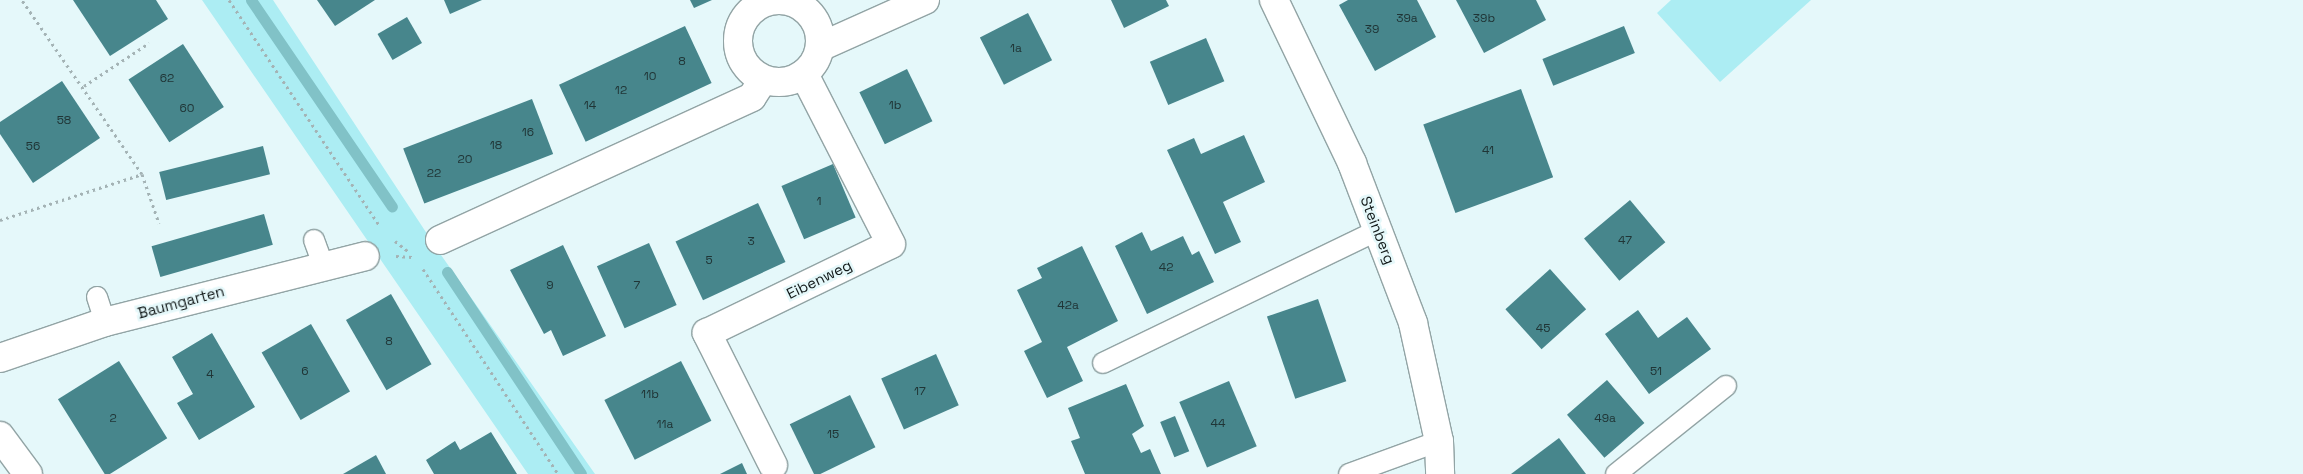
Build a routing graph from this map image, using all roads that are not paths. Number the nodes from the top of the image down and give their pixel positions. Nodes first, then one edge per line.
1 (925, 0) edge
2 (1274, 0) edge
3 (820, 48) junction
4 (804, 74) junction
5 (763, 80) junction
6 (1378, 230) junction
7 (440, 240) dead end
8 (365, 256) dead end
9 (0, 358) edge
10 (1103, 363) dead end
11 (1726, 386) dead end
12 (0, 436) edge
13 (1439, 441) junction
14 (773, 465) dead end
15 (28, 474) edge
16 (1349, 474) edge
17 (1440, 474) edge
18 (1616, 474) edge

1 - 3 street
2 - 6 street, Steinberg
3 - 4 street
3 - 5 street
4 - 5 street
4 - 14 street, Eibenweg
5 - 7 street
6 - 10 lane
6 - 13 street, Steinberg
8 - 9 street, Baumgarten
11 - 18 lane
12 - 15 street
13 - 16 lane
13 - 17 street, Steinberg

